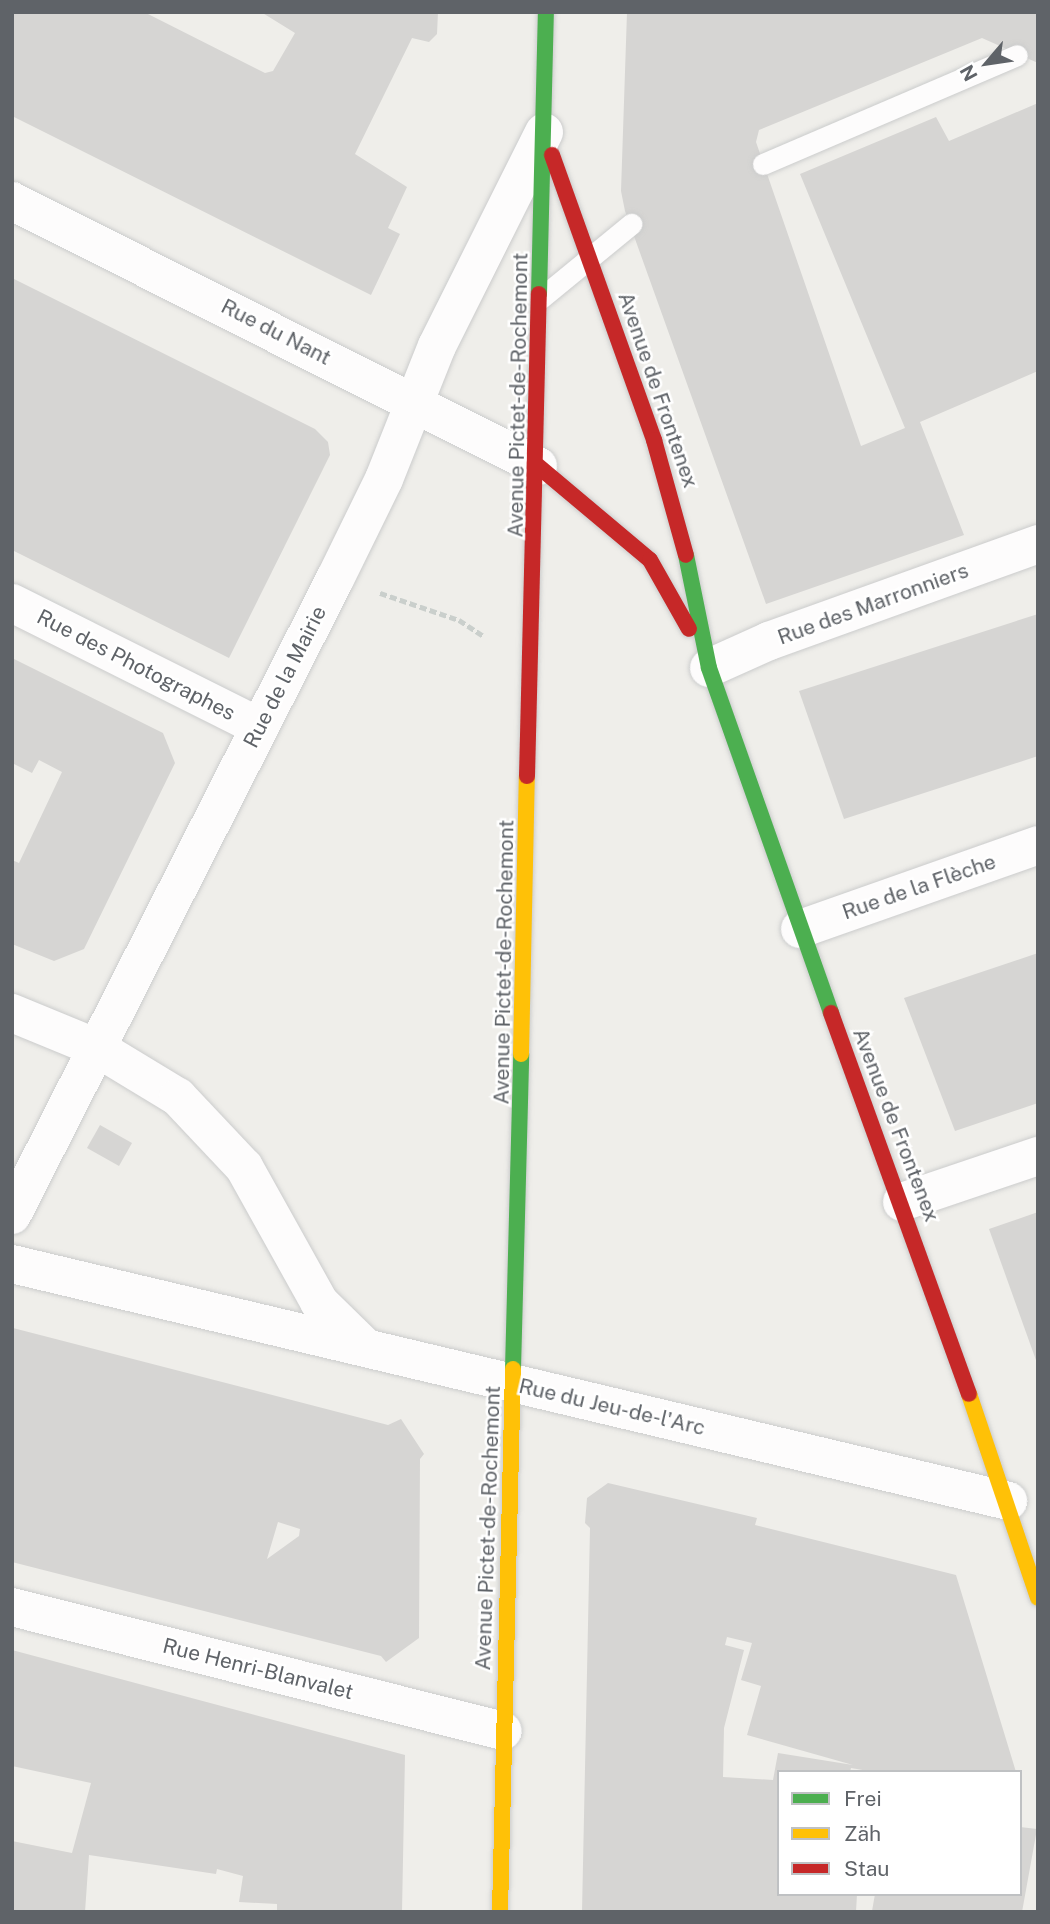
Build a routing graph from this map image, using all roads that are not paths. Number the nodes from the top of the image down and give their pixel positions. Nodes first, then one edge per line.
1 (533, 12) edge
2 (546, 12) edge
3 (545, 55) junction
4 (1017, 55) dead end
5 (544, 132) junction
6 (763, 164) dead end
7 (12, 201) edge
8 (631, 224) dead end
9 (590, 257) junction
10 (541, 298) junction
11 (415, 402) junction
12 (538, 466) junction
13 (1038, 544) edge
14 (12, 603) edge
15 (709, 668) junction
16 (260, 727) junction
17 (1038, 845) edge
18 (800, 929) junction
19 (12, 1013) edge
20 (97, 1048) junction
21 (1038, 1156) edge
22 (902, 1202) junction
23 (12, 1215) edge
24 (12, 1264) edge
25 (368, 1349) junction
26 (514, 1384) junction
27 (1007, 1501) junction
28 (1038, 1598) edge
29 (12, 1607) edge
30 (503, 1731) junction
31 (500, 1912) edge

1 - 3 main road
2 - 3 main road, Avenue Pictet-de-Rochemont
3 - 5 main road, Avenue Pictet-de-Rochemont
4 - 6 lane
5 - 9 main road, Avenue de Frontenex
5 - 10 main road, Avenue Pictet-de-Rochemont
5 - 11 street, Rue de la Mairie
7 - 11 street, Rue du Nant
8 - 9 lane
9 - 10 lane
9 - 15 main road, Avenue de Frontenex
10 - 12 main road, Avenue Pictet-de-Rochemont
11 - 12 street, Rue du Nant
11 - 16 street, Rue de la Mairie
12 - 15 main road, Avenue de Frontenex
12 - 26 main road, Avenue Pictet-de-Rochemont
13 - 15 street, Rue des Marronniers
14 - 16 street, Rue des Photographes
15 - 18 main road, Avenue de Frontenex
16 - 20 street, Rue de la Mairie
17 - 18 street, Rue de la Flèche
18 - 22 main road, Avenue de Frontenex
19 - 20 street
20 - 23 street, Rue de la Mairie
20 - 25 street
21 - 22 street
22 - 27 main road, Avenue de Frontenex
24 - 25 street, Rue du Jeu-de-l'Arc
25 - 26 street, Rue du Jeu-de-l'Arc
26 - 27 street, Rue du Jeu-de-l'Arc
26 - 30 main road, Avenue Pictet-de-Rochemont
27 - 28 main road, Avenue de Frontenex
29 - 30 street, Rue Henri-Blanvalet
30 - 31 main road, Avenue Pictet-de-Rochemont

